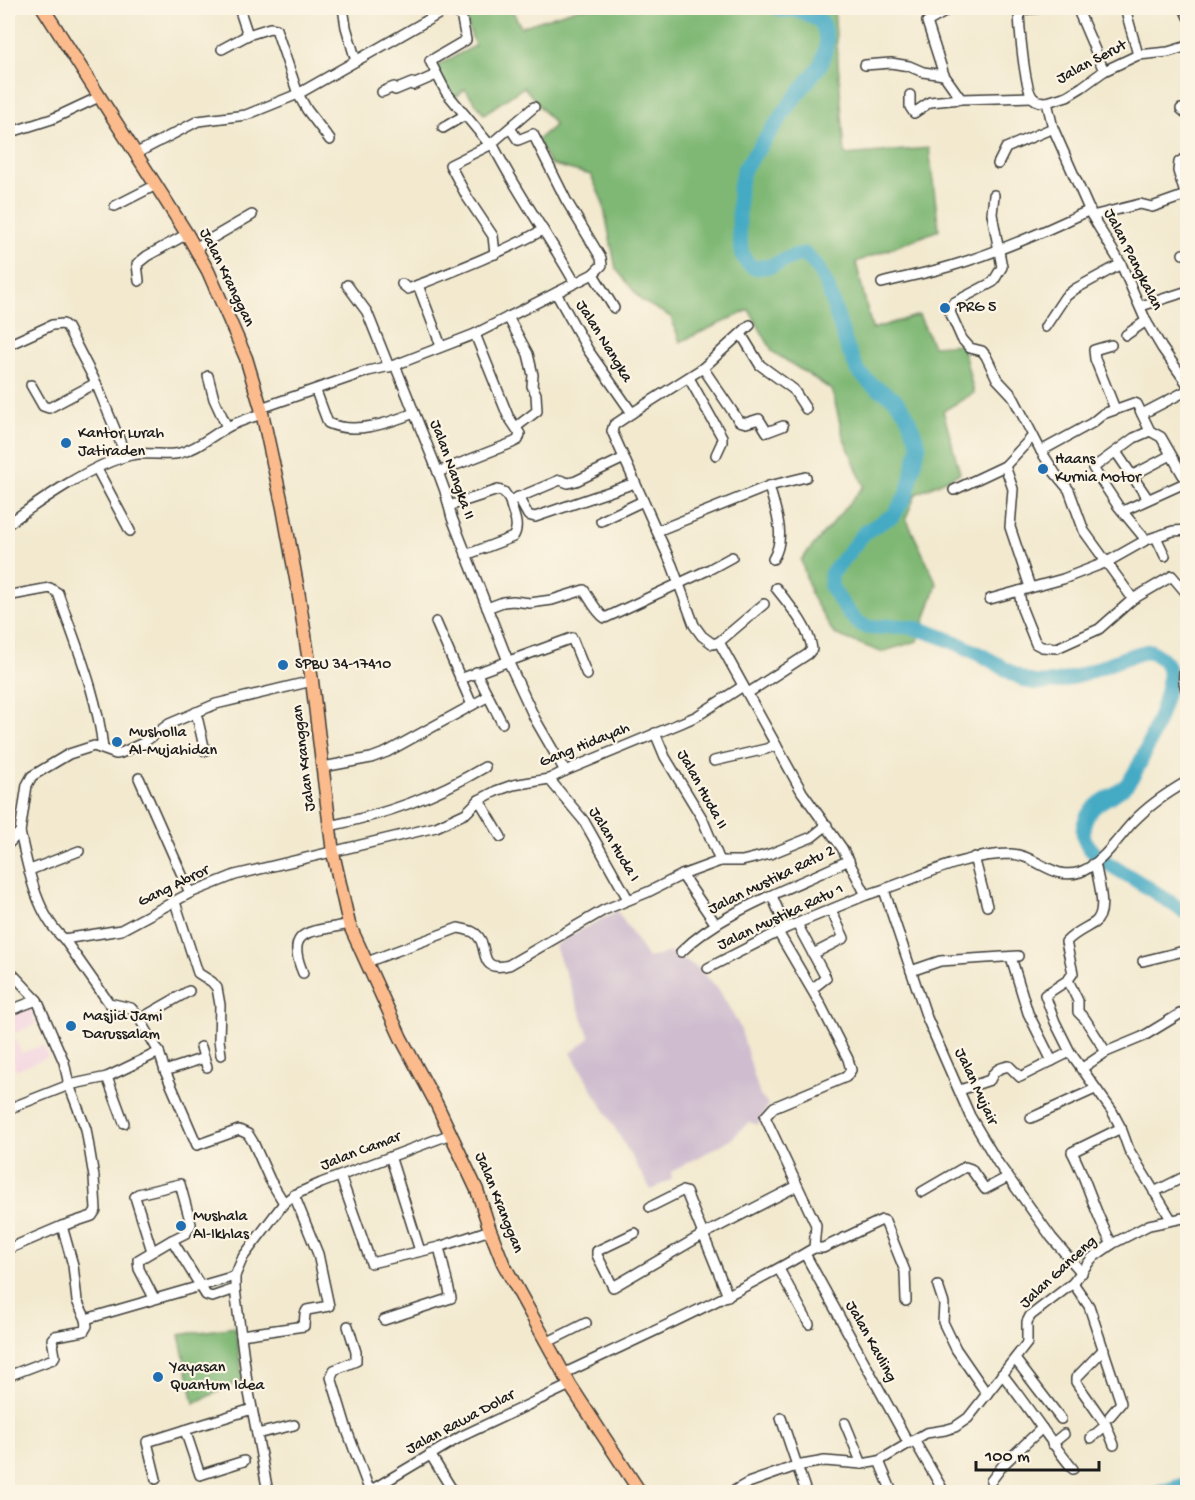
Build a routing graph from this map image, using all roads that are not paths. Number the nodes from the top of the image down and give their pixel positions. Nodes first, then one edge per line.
1 (43, 8) edge
2 (239, 8) edge
3 (343, 8) edge
4 (449, 8) edge
5 (456, 8) edge
6 (942, 8) edge
7 (1041, 8) edge
8 (1077, 8) edge
9 (1125, 8) edge
10 (1184, 8) edge
11 (1018, 9) edge
12 (1188, 17) edge
13 (248, 35) junction
14 (1188, 46) edge
15 (222, 49) dead end
16 (1138, 55) junction
17 (356, 60) junction
18 (865, 65) dead end
19 (1104, 70) junction
20 (436, 75) junction
21 (944, 75) junction
22 (382, 92) dead end
23 (298, 94) junction
24 (909, 95) dead end
25 (99, 97) junction
26 (1032, 97) junction
27 (961, 99) junction
28 (1047, 102) junction
29 (534, 106) dead end
30 (465, 116) junction
31 (443, 128) dead end
32 (510, 128) junction
33 (1053, 128) junction
34 (8, 133) edge
35 (330, 140) dead end
36 (491, 144) junction
37 (135, 154) junction
38 (1188, 157) edge
39 (998, 164) dead end
40 (156, 185) junction
41 (994, 195) dead end
42 (1187, 198) edge
43 (115, 206) dead end
44 (1091, 213) junction
45 (252, 215) dead end
46 (543, 230) junction
47 (187, 234) junction
48 (195, 248) junction
49 (1000, 250) junction
50 (495, 254) junction
51 (1121, 264) junction
52 (593, 274) junction
53 (139, 281) dead end
54 (575, 283) junction
55 (882, 283) dead end
56 (402, 284) dead end
57 (347, 285) dead end
58 (418, 285) junction
59 (1188, 291) edge
60 (556, 293) junction
61 (1141, 306) junction
62 (615, 308) dead end
63 (508, 318) junction
64 (1146, 321) junction
65 (750, 325) dead end
66 (1045, 327) dead end
67 (475, 334) junction
68 (741, 334) junction
69 (1126, 335) dead end
70 (8, 345) edge
71 (1111, 345) dead end
72 (441, 346) junction
73 (392, 366) junction
74 (703, 368) junction
75 (208, 376) dead end
76 (689, 378) junction
77 (96, 383) junction
78 (31, 385) dead end
79 (1188, 385) edge
80 (1188, 390) edge
81 (316, 391) junction
82 (806, 409) dead end
83 (1115, 409) junction
84 (262, 411) junction
85 (414, 413) junction
86 (632, 413) junction
87 (1142, 414) junction
88 (783, 426) dead end
89 (227, 427) junction
90 (516, 427) junction
91 (1150, 431) junction
92 (1032, 436) junction
93 (1041, 451) junction
94 (1116, 452) junction
95 (716, 455) dead end
96 (1171, 455) junction
97 (126, 456) junction
98 (624, 458) junction
99 (1005, 466) junction
100 (97, 469) junction
101 (438, 472) junction
102 (1133, 474) junction
103 (806, 477) dead end
104 (635, 483) junction
105 (1187, 483) edge
106 (769, 486) junction
107 (954, 490) dead end
108 (514, 499) junction
109 (1148, 499) junction
110 (644, 501) junction
111 (449, 506) junction
112 (1120, 508) junction
113 (601, 521) dead end
114 (8, 524) edge
115 (1188, 530) edge
116 (130, 531) dead end
117 (657, 531) junction
118 (1151, 539) junction
119 (466, 555) junction
120 (1165, 556) dead end
121 (732, 557) dead end
122 (773, 559) dead end
123 (1107, 562) junction
124 (680, 583) junction
125 (8, 586) edge
126 (1030, 587) junction
127 (776, 588) dead end
128 (1019, 591) junction
129 (1188, 594) edge
130 (10, 597) edge
131 (990, 599) dead end
132 (1133, 599) junction
133 (765, 604) dead end
134 (487, 608) junction
135 (436, 622) dead end
136 (719, 642) junction
137 (508, 662) junction
138 (1188, 670) edge
139 (476, 672) junction
140 (587, 675) dead end
141 (460, 679) junction
142 (312, 681) junction
143 (745, 690) junction
144 (1188, 694) edge
145 (488, 697) junction
146 (472, 705) junction
147 (196, 712) junction
148 (502, 723) dead end
149 (655, 734) junction
150 (776, 745) junction
151 (103, 748) junction
152 (206, 751) dead end
153 (714, 761) dead end
154 (323, 767) junction
155 (485, 767) dead end
156 (565, 771) junction
157 (139, 778) dead end
158 (549, 779) junction
159 (1188, 782) edge
160 (479, 800) junction
161 (827, 825) junction
162 (329, 826) junction
163 (20, 832) junction
164 (501, 837) dead end
165 (8, 844) edge
166 (79, 852) dead end
167 (333, 853) junction
168 (974, 857) junction
169 (849, 860) junction
170 (720, 861) junction
171 (1095, 863) junction
172 (30, 870) junction
173 (682, 875) junction
174 (884, 890) junction
175 (190, 893) junction
176 (866, 895) junction
177 (772, 896) junction
178 (628, 899) junction
179 (175, 902) junction
180 (987, 906) dead end
181 (831, 910) junction
182 (715, 923) junction
183 (349, 924) junction
184 (797, 924) junction
185 (782, 930) junction
186 (64, 939) junction
187 (1188, 950) edge
188 (681, 952) dead end
189 (813, 954) junction
190 (1143, 961) dead end
191 (367, 962) junction
192 (708, 968) dead end
193 (8, 969) edge
194 (911, 971) junction
195 (303, 973) dead end
196 (1068, 980) junction
197 (812, 989) junction
198 (189, 991) dead end
199 (37, 1000) junction
200 (1188, 1009) edge
201 (8, 1011) edge
202 (138, 1016) junction
203 (201, 1047) dead end
204 (159, 1052) junction
205 (1070, 1052) junction
206 (1106, 1052) junction
207 (220, 1055) dead end
208 (1052, 1061) junction
209 (1081, 1070) junction
210 (165, 1071) junction
211 (107, 1077) junction
212 (69, 1085) junction
213 (1095, 1089) junction
214 (960, 1090) junction
215 (8, 1109) edge
216 (1030, 1118) dead end
217 (124, 1123) dead end
218 (1121, 1128) junction
219 (451, 1134) junction
220 (392, 1162) dead end
221 (1188, 1175) edge
222 (1008, 1177) junction
223 (341, 1178) dead end
224 (797, 1186) junction
225 (922, 1192) dead end
226 (1154, 1192) junction
227 (294, 1196) junction
228 (284, 1203) junction
229 (650, 1207) dead end
230 (1188, 1217) edge
231 (1171, 1219) junction
232 (62, 1226) junction
233 (490, 1230) junction
234 (635, 1233) dead end
235 (704, 1234) junction
236 (172, 1240) junction
237 (1112, 1244) junction
238 (439, 1247) junction
239 (8, 1249) edge
240 (152, 1251) junction
241 (420, 1251) junction
242 (810, 1251) junction
243 (779, 1269) junction
244 (1082, 1273) junction
245 (235, 1276) junction
246 (1073, 1283) junction
247 (200, 1284) junction
248 (938, 1286) dead end
249 (235, 1289) junction
250 (728, 1296) junction
251 (154, 1298) junction
252 (906, 1301) dead end
253 (86, 1318) junction
254 (384, 1320) dead end
255 (586, 1323) dead end
256 (809, 1323) dead end
257 (348, 1326) dead end
258 (241, 1335) junction
259 (546, 1343) junction
260 (1104, 1349) junction
261 (1015, 1359) junction
262 (563, 1374) junction
263 (1002, 1374) junction
264 (8, 1376) edge
265 (570, 1385) junction
266 (987, 1394) junction
267 (252, 1409) junction
268 (781, 1418) dead end
269 (1061, 1419) dead end
270 (1108, 1420) junction
271 (845, 1423) dead end
272 (294, 1425) dead end
273 (1042, 1428) junction
274 (185, 1431) junction
275 (257, 1434) junction
276 (1064, 1434) dead end
277 (1091, 1438) dead end
278 (911, 1442) junction
279 (1052, 1444) junction
280 (1114, 1445) dead end
281 (430, 1454) junction
282 (244, 1461) dead end
283 (879, 1461) junction
284 (861, 1464) junction
285 (796, 1466) junction
286 (1073, 1469) dead end
287 (156, 1479) dead end
288 (991, 1481) dead end
289 (451, 1488) dead end
290 (268, 1492) edge
291 (369, 1492) edge
292 (640, 1492) edge
293 (732, 1492) edge
294 (806, 1492) edge
295 (892, 1492) edge
296 (944, 1492) edge

1 - 25 main road, Jalan Kranggan
2 - 13 street
3 - 17 street
4 - 17 street
5 - 20 street
6 - 21 street
7 - 11 street
8 - 19 street
9 - 16 street
10 - 12 street
11 - 26 street
13 - 15 street
13 - 23 street
14 - 16 street, Jalan Serut
16 - 19 street, Jalan Serut
17 - 23 street
18 - 21 street
19 - 28 street, Jalan Serut
20 - 22 street
20 - 30 street
21 - 27 street
23 - 35 street
23 - 37 street
24 - 27 street
25 - 34 street
25 - 37 main road, Jalan Kranggan
26 - 27 street
26 - 28 street
28 - 33 street, Jalan Pangkalan
29 - 32 street
30 - 31 street
30 - 36 street
32 - 36 street
32 - 52 street
33 - 39 street
33 - 44 street, Jalan Pangkalan
36 - 46 street
36 - 50 street
37 - 40 main road, Jalan Kranggan
38 - 42 street
40 - 43 street
40 - 47 main road, Jalan Kranggan
41 - 49 street
42 - 44 street
44 - 49 street
44 - 51 street, Jalan Pangkalan
45 - 48 street
46 - 50 street
46 - 54 street
47 - 48 main road, Jalan Kranggan
47 - 53 street
48 - 84 main road, Jalan Kranggan
49 - 55 street
49 - 92 street
50 - 58 street
51 - 61 street, Jalan Pangkalan
51 - 66 street
52 - 54 street
52 - 62 street
54 - 60 street
56 - 58 street
57 - 73 street, Jalan Nangka II
58 - 72 street
59 - 61 street
60 - 63 street, Jalan Nangka
60 - 86 street, Jalan Nangka
61 - 64 street, Jalan Pangkalan
63 - 67 street, Jalan Nangka
63 - 90 street
64 - 69 street
64 - 79 street, Jalan Pangkalan
65 - 68 street
67 - 72 street, Jalan Nangka
67 - 90 street
68 - 74 street
68 - 82 street
70 - 77 street
71 - 83 street
72 - 73 street, Jalan Nangka
73 - 81 street, Jalan Nangka
73 - 85 street, Jalan Nangka II
74 - 76 street
74 - 88 street
75 - 89 street
76 - 86 street
76 - 95 street
77 - 78 street
77 - 97 street
80 - 87 street
81 - 84 street, Jalan Nangka
81 - 85 street
83 - 87 street
83 - 93 street
84 - 89 street, Jalan Nangka
84 - 142 main road, Jalan Kranggan
85 - 101 street, Jalan Nangka II
86 - 98 street
87 - 91 street
89 - 97 street, Jalan Nangka
90 - 101 street
91 - 94 street
91 - 96 street
92 - 93 street
92 - 99 street
93 - 123 street
94 - 102 street
94 - 112 street
96 - 102 street
96 - 105 street
97 - 100 street, Jalan Nangka
98 - 104 street
98 - 108 street
99 - 107 street
99 - 126 street
100 - 114 street, Jalan Nangka
100 - 116 street
101 - 111 street, Jalan Nangka II
102 - 109 street
103 - 106 street
104 - 108 street
104 - 110 street
105 - 109 street
106 - 117 street
106 - 122 street
108 - 111 street
108 - 119 street
109 - 112 street
110 - 113 street
110 - 117 street
111 - 119 street, Jalan Nangka II
112 - 118 street
115 - 118 street
117 - 124 street
118 - 120 street
118 - 123 street
119 - 134 street, Jalan Nangka II
121 - 124 street
123 - 126 street
123 - 132 street
124 - 134 street
124 - 136 street
125 - 130 street
126 - 128 street
127 - 143 street, Gang Hidayah
128 - 131 street
128 - 132 street
129 - 132 street
130 - 151 street
133 - 136 street
134 - 137 street, Jalan Nangka II
135 - 141 street
136 - 143 street
137 - 139 street
137 - 140 street
137 - 156 street, Jalan Nangka II
138 - 144 street
139 - 141 street
139 - 145 street
141 - 146 street
142 - 147 street
142 - 154 main road, Jalan Kranggan
143 - 149 street, Gang Hidayah
143 - 150 street
145 - 146 street
145 - 148 street
146 - 154 street
147 - 151 street
147 - 152 street
149 - 156 street, Gang Hidayah
149 - 170 street, Jalan Huda II
150 - 153 street
150 - 161 street
151 - 163 street
154 - 162 main road, Jalan Kranggan
155 - 162 street
156 - 158 street, Gang Hidayah
157 - 175 street
158 - 160 street, Gang Hidayah
158 - 178 street, Jalan Huda I
159 - 171 street
160 - 164 street
160 - 167 street, Gang Hidayah
161 - 169 street
161 - 170 street
162 - 167 main road, Jalan Kranggan
163 - 165 street
163 - 172 street
166 - 172 street
167 - 175 street, Gang Abror
167 - 183 main road, Jalan Kranggan
168 - 171 street, Jalan Mustika Ratu 1
168 - 174 street, Jalan Mustika Ratu 1
168 - 180 street
169 - 176 street
169 - 177 street, Jalan Mustika Ratu 2
170 - 173 street
171 - 196 street
172 - 186 street
173 - 178 street
173 - 182 street
174 - 176 street, Jalan Mustika Ratu 1
174 - 194 street, Jalan Mujair
175 - 179 street, Gang Abror
176 - 181 street, Jalan Mustika Ratu 1
177 - 182 street, Jalan Mustika Ratu 2
177 - 185 street
178 - 191 street
179 - 186 street, Gang Abror
179 - 207 street
181 - 184 street, Jalan Mustika Ratu 1
181 - 189 street
182 - 188 street, Jalan Mustika Ratu 2
183 - 191 main road, Jalan Kranggan
183 - 195 street
184 - 185 street, Jalan Mustika Ratu 1
184 - 189 street
185 - 192 street, Jalan Mustika Ratu 1
185 - 197 street
186 - 202 street
187 - 190 street
189 - 197 street
191 - 219 main road, Jalan Kranggan
193 - 199 street
194 - 208 street
194 - 214 street, Jalan Mujair
196 - 205 street
196 - 206 street
197 - 224 street
198 - 202 street
199 - 201 street
199 - 212 street
200 - 206 street
202 - 204 street
203 - 210 street
204 - 210 street
204 - 211 street
205 - 208 street
205 - 209 street
206 - 209 street
208 - 214 street
209 - 213 street
210 - 228 street
211 - 212 street
211 - 217 street
212 - 215 street
212 - 232 street
213 - 216 street
213 - 218 street
214 - 222 street, Jalan Mujair
218 - 226 street
218 - 237 street
219 - 227 street, Jalan Camar
219 - 233 main road, Jalan Kranggan
220 - 241 street
221 - 226 street
222 - 225 street
222 - 244 street, Jalan Mujair
223 - 241 street
224 - 235 street
224 - 242 street
226 - 231 street
227 - 228 street, Jalan Camar
227 - 258 street
228 - 245 street, Jalan Camar
229 - 235 street
230 - 231 street, Jalan Ganceng
231 - 237 street, Jalan Ganceng
232 - 239 street
232 - 253 street
233 - 238 street
233 - 259 main road, Jalan Kranggan
234 - 235 street
235 - 250 street
236 - 240 street
236 - 240 street
236 - 247 street
237 - 244 street, Jalan Ganceng
238 - 241 street
238 - 254 street
240 - 251 street
242 - 243 street
242 - 252 street
242 - 278 street, Jalan Kavling
243 - 250 street
243 - 256 street
244 - 246 street, Jalan Ganceng
245 - 247 street
245 - 249 street, Jalan Camar
246 - 260 street
246 - 261 street, Jalan Ganceng
247 - 249 street
247 - 251 street
248 - 266 street
249 - 258 street, Jalan Camar
250 - 262 street
251 - 253 street
253 - 264 street
255 - 259 street
257 - 291 street
258 - 267 street, Jalan Camar
259 - 262 main road, Jalan Kranggan
260 - 270 street
260 - 270 street
261 - 263 street, Jalan Ganceng
261 - 269 street
262 - 265 main road, Jalan Kranggan
263 - 266 street, Jalan Ganceng
263 - 273 street
265 - 281 street, Jalan Rawa Dolar
265 - 292 main road, Jalan Kranggan
266 - 278 street, Jalan Ganceng
267 - 274 street
267 - 275 street, Jalan Camar
268 - 285 street
270 - 277 street
270 - 280 street
271 - 284 street
272 - 275 street
273 - 279 street
273 - 288 street
274 - 282 street
274 - 287 street
275 - 290 street, Jalan Camar
276 - 279 street
278 - 283 street, Jalan Ganceng
278 - 296 street, Jalan Kavling
279 - 286 street
281 - 289 street
281 - 291 street, Jalan Rawa Dolar
283 - 284 street, Jalan Ganceng
283 - 295 street
284 - 285 street, Jalan Ganceng
285 - 293 street, Jalan Ganceng
285 - 294 street

